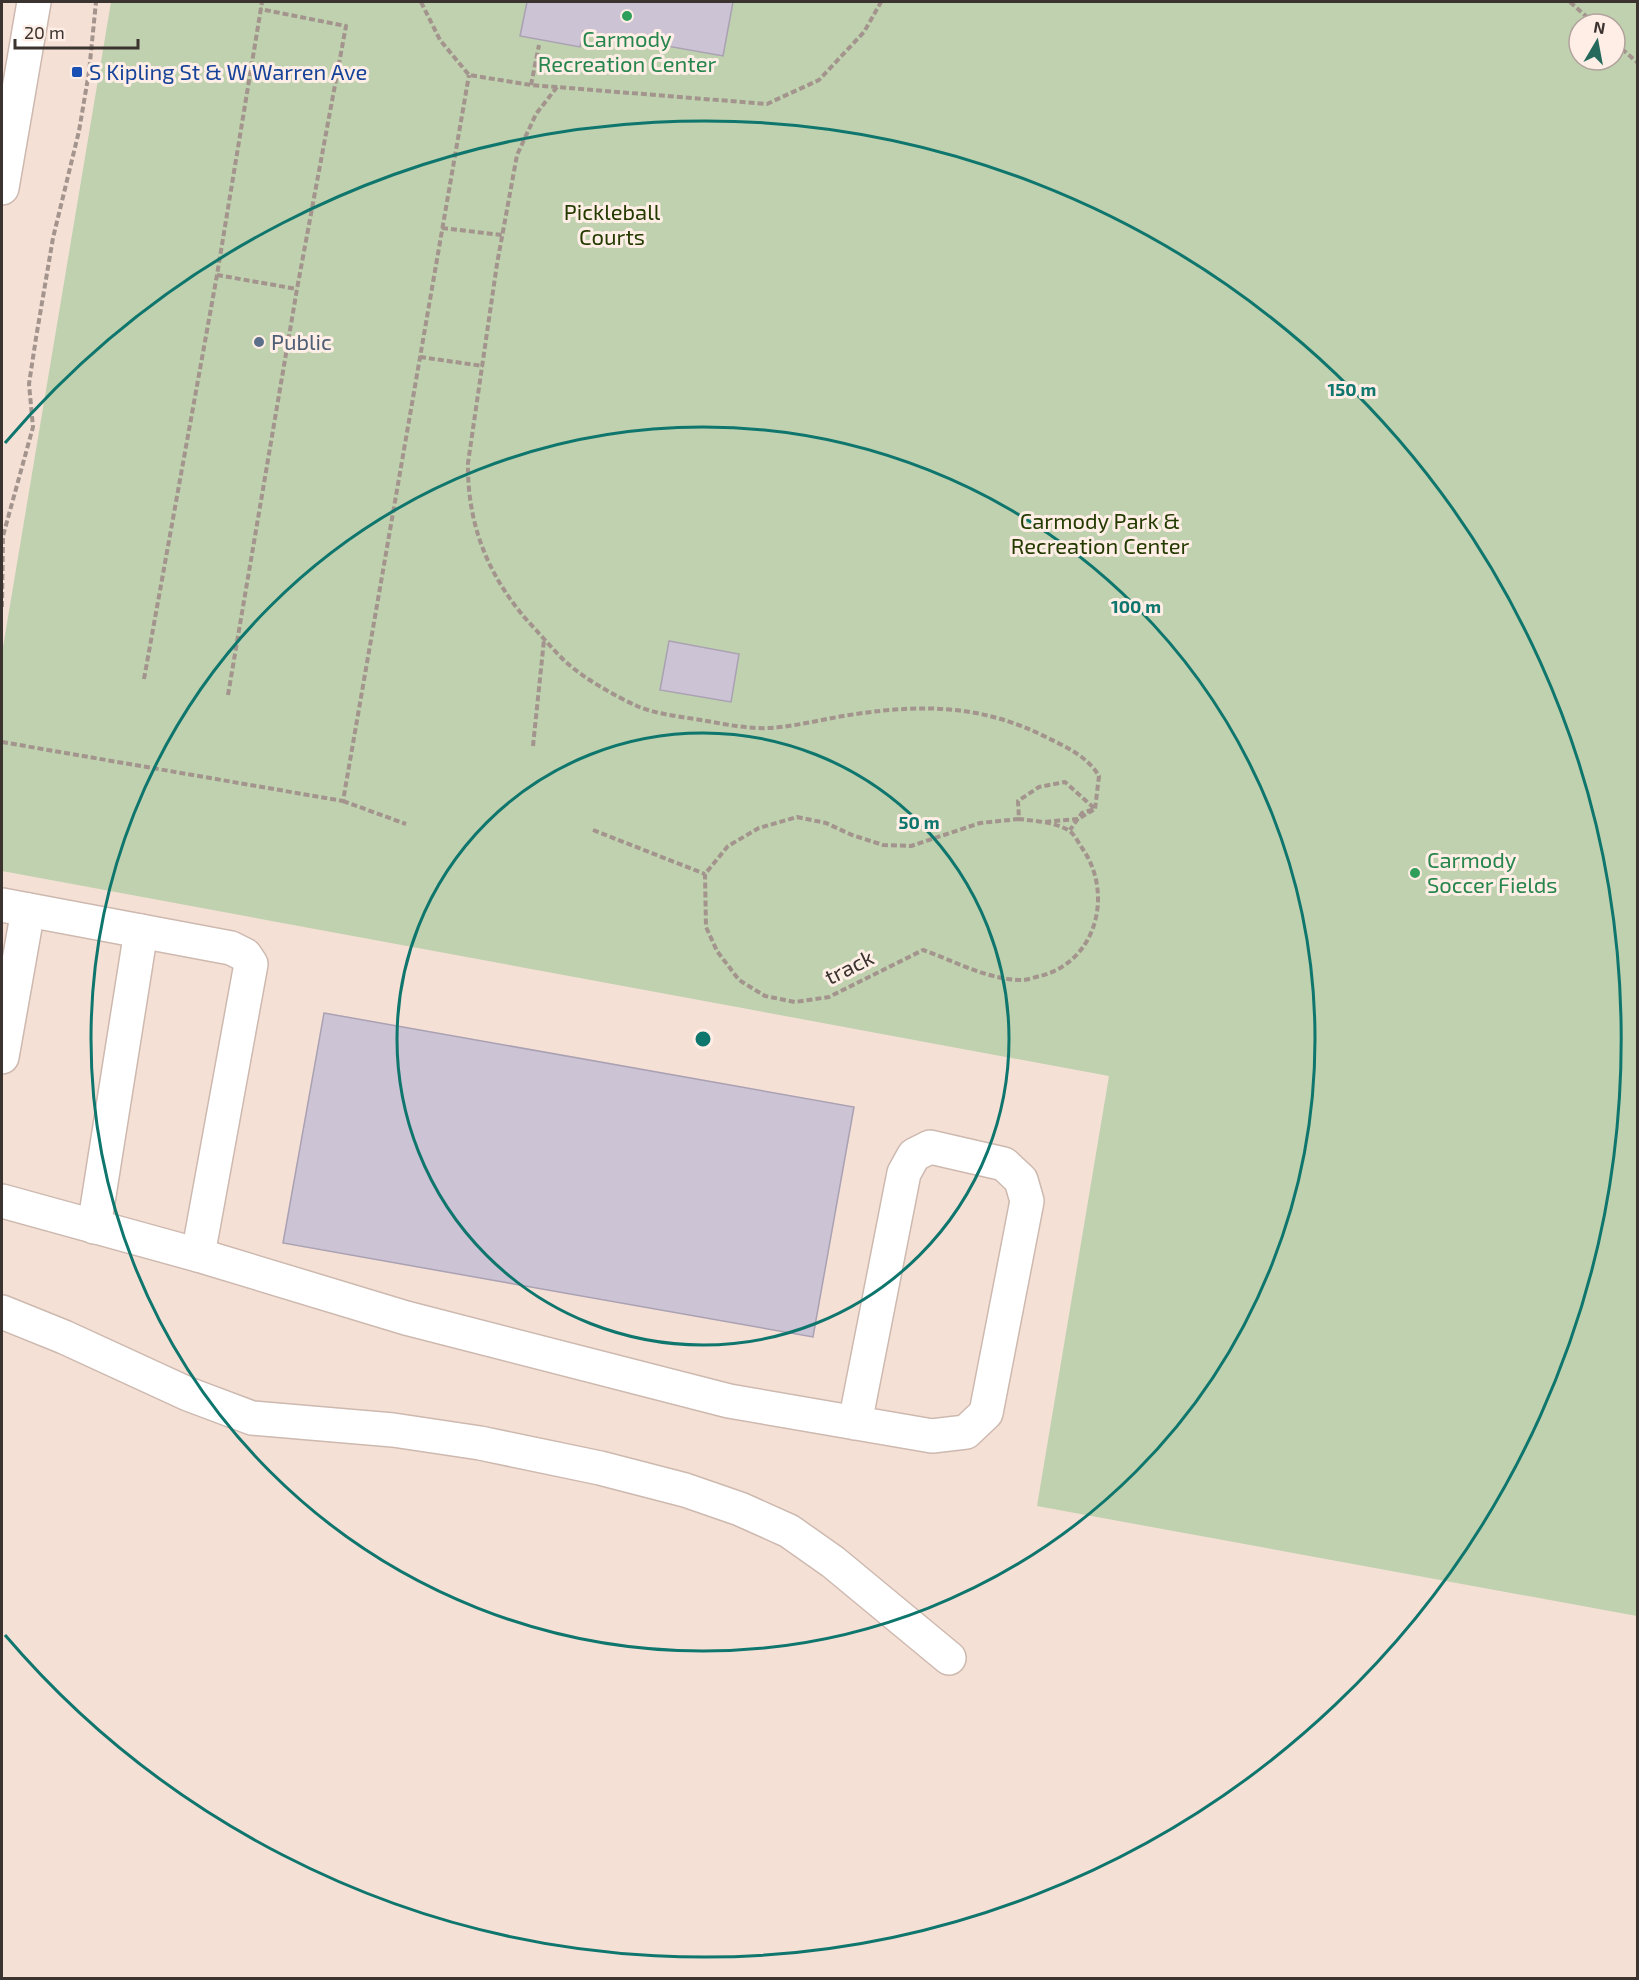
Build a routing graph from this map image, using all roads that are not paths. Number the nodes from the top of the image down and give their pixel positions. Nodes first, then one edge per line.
1 (34, 2) edge
2 (2, 188) edge
3 (15, 908) edge
4 (141, 931) junction
5 (2, 1057) edge
6 (2, 1202) edge
7 (94, 1227) junction
8 (198, 1255) junction
9 (2, 1312) edge
10 (855, 1423) junction
11 (949, 1658) dead end

1 - 2 street
3 - 4 street
3 - 5 street
4 - 7 street
4 - 8 street
6 - 7 street
7 - 8 street
8 - 10 street
9 - 11 street
10 - 10 street

